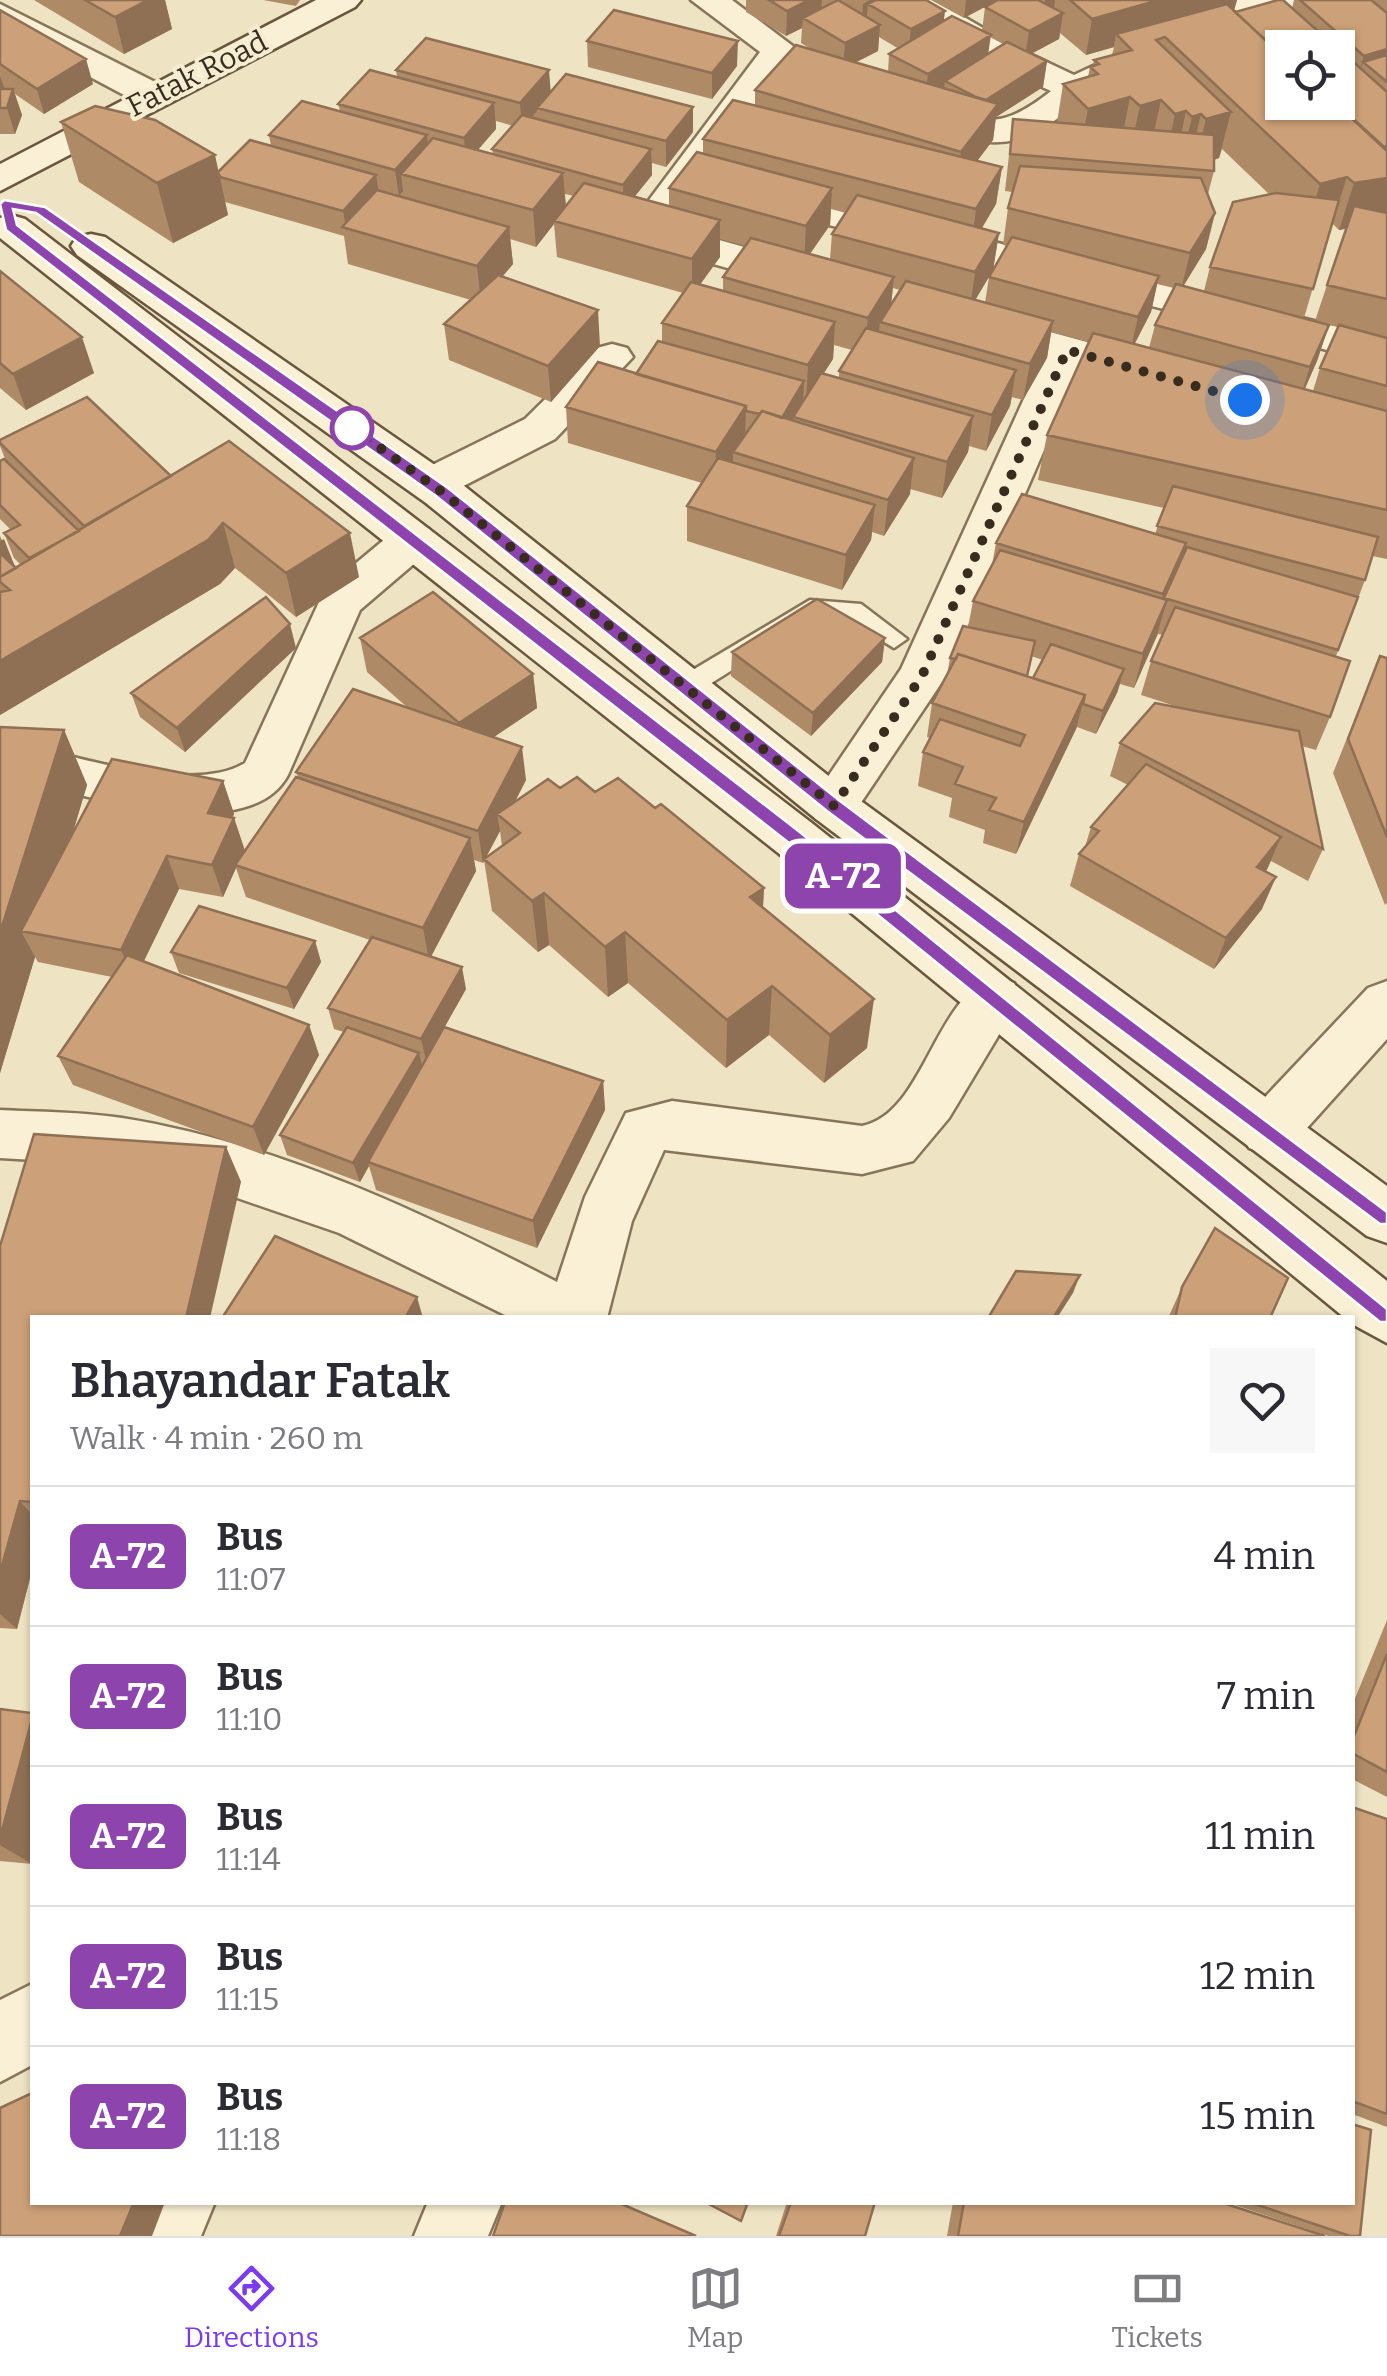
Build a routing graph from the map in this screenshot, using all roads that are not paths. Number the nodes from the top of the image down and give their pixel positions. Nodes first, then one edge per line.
1 (342, 0) edge
2 (708, 0) edge
3 (910, 0) edge
4 (1316, 0) edge
5 (0, 15) edge
6 (1234, 15) edge
7 (1157, 55) edge
8 (1080, 90) junction
9 (154, 96) junction
10 (892, 98) edge
11 (686, 178) junction
12 (11, 204) edge
13 (837, 286) edge
14 (933, 312) edge
15 (1067, 350) junction
16 (1387, 352) edge
17 (612, 357) dead end
18 (1180, 382) edge
19 (431, 484) junction
20 (413, 540) junction
21 (894, 639) dead end
22 (686, 688) junction
23 (0, 756) edge
24 (834, 806) junction
25 (995, 998) junction
26 (1387, 1003) edge
27 (1270, 1131) junction
28 (0, 1134) edge
29 (1387, 1218) edge
30 (562, 1315) edge
31 (579, 1315) edge
32 (1387, 1316) edge
33 (30, 2021) edge
34 (0, 2046) edge
35 (177, 2205) edge
36 (465, 2205) edge
37 (164, 2236) edge
38 (450, 2236) edge

1 - 9 street, Fatak Road
2 - 11 street
3 - 8 street
4 - 6 street
5 - 9 street
7 - 8 street
8 - 10 street
9 - 12 street, Fatak Road
11 - 13 street
11 - 16 street
12 - 19 street
12 - 20 street
14 - 15 street
15 - 18 street
15 - 24 street
17 - 19 street
19 - 22 street
20 - 23 street
20 - 25 street
21 - 22 lane
22 - 24 street
24 - 27 street
25 - 31 street
25 - 32 street
26 - 27 street
27 - 29 street
28 - 30 street
33 - 34 street
35 - 37 street
36 - 38 street

